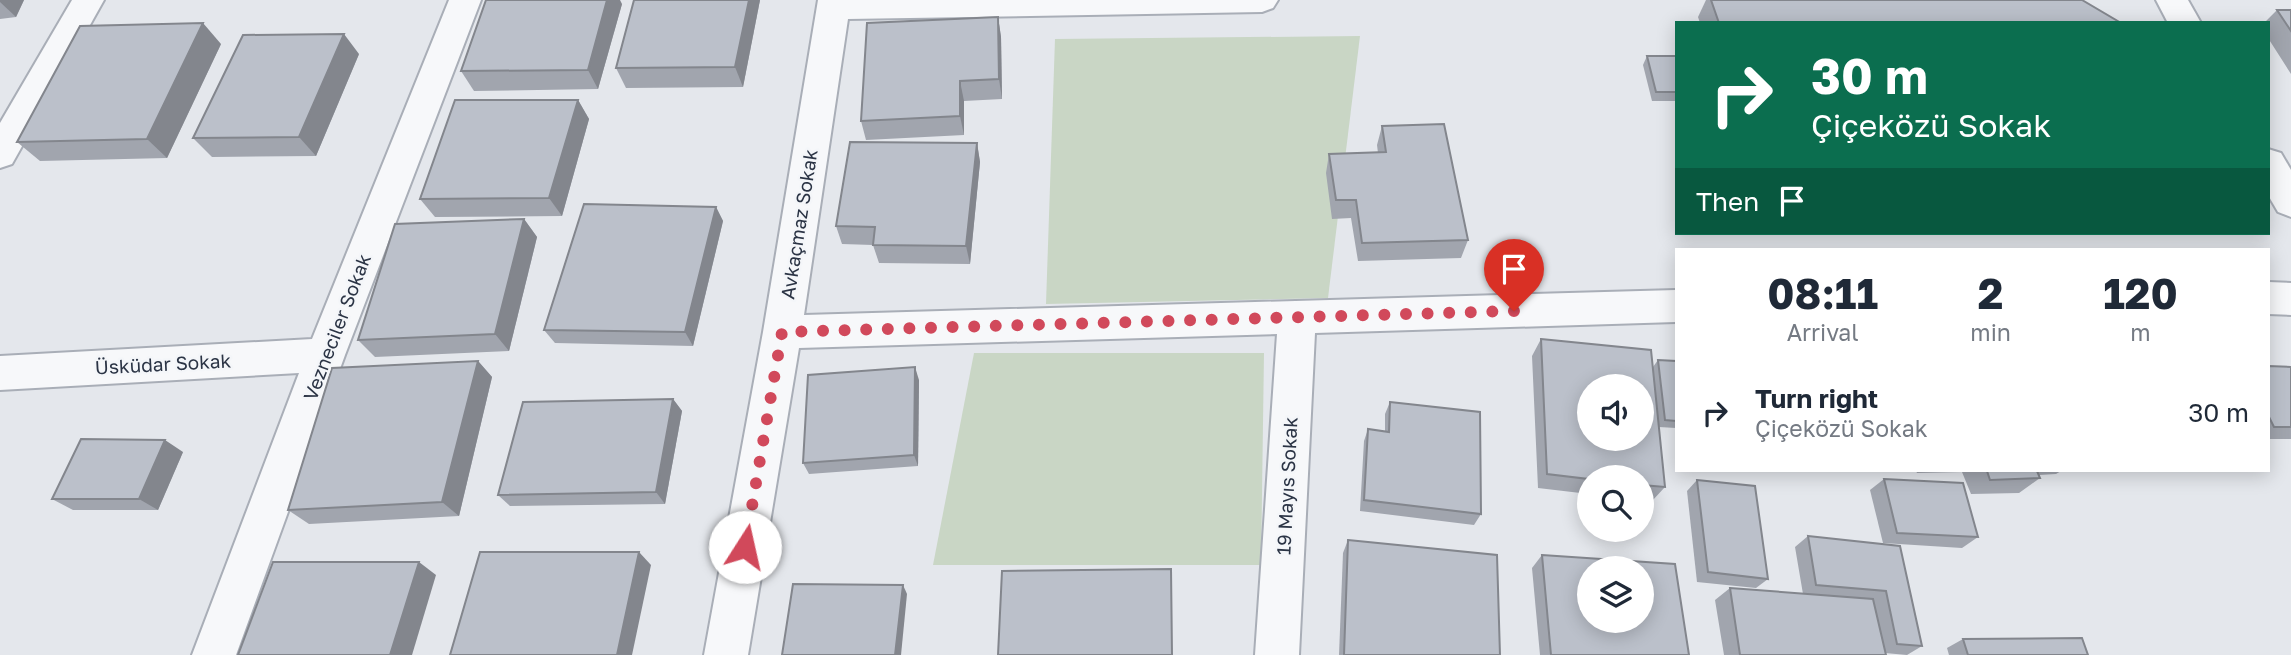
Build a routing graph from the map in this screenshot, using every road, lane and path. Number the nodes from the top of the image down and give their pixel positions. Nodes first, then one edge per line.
1 (88, 0) edge
2 (466, 0) edge
3 (1262, 0) edge
4 (2172, 0) edge
5 (833, 3) edge
6 (2184, 21) edge
7 (0, 154) edge
8 (2270, 166) edge
9 (2291, 202) edge
10 (2270, 298) edge
11 (2291, 299) edge
12 (1675, 306) edge
13 (1297, 317) junction
14 (782, 332) junction
15 (325, 355) junction
16 (0, 373) edge
17 (214, 655) edge
18 (726, 655) edge
19 (1277, 655) edge

1 - 7 street
2 - 15 street, Vezneciler Sokak
3 - 5 street
4 - 6 street
5 - 14 street, Avkaçmaz Sokak
8 - 9 street
10 - 11 street
12 - 13 street
13 - 14 street
13 - 19 street, 19 Mayıs Sokak
14 - 18 street, Avkaçmaz Sokak
15 - 16 street, Üsküdar Sokak
15 - 17 street, Vezneciler Sokak

